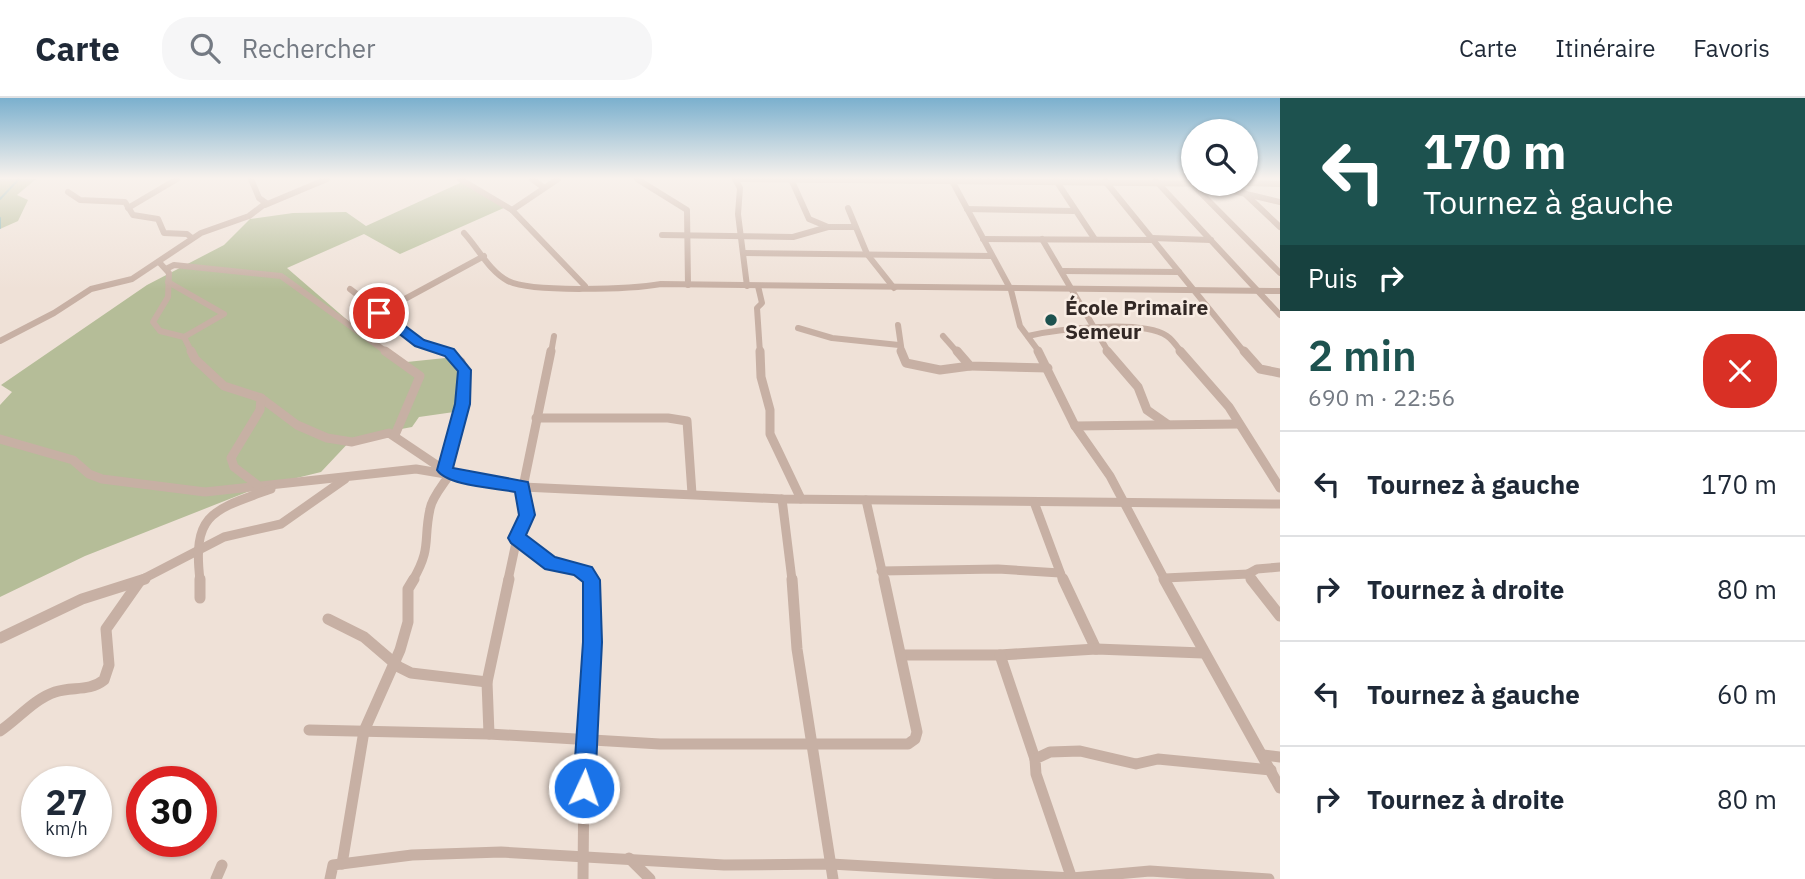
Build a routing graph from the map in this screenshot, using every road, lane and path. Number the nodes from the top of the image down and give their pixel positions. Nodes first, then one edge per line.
1 (136, 215) edge
2 (250, 215) edge
3 (518, 215) edge
4 (685, 215) edge
5 (738, 215) edge
6 (806, 215) edge
7 (851, 215) edge
8 (970, 215) edge
9 (1077, 215) edge
10 (1134, 215) edge
11 (1189, 215) edge
12 (1223, 215) edge
13 (828, 227) junction
14 (855, 227) junction
15 (464, 233) dead end
16 (662, 234) dead end
17 (685, 236) junction
18 (743, 236) junction
19 (192, 238) junction
20 (982, 239) junction
21 (1042, 239) junction
22 (1094, 239) junction
23 (1153, 239) junction
24 (1212, 240) junction
25 (744, 253) junction
26 (867, 254) junction
27 (484, 256) junction
28 (992, 256) junction
29 (159, 262) junction
30 (166, 269) junction
31 (1063, 271) junction
32 (1179, 272) junction
33 (1280, 273) edge
34 (168, 282) junction
35 (688, 285) junction
36 (585, 286) junction
37 (747, 286) junction
38 (758, 286) junction
39 (894, 288) junction
40 (350, 289) dead end
41 (1011, 290) junction
42 (1196, 290) junction
43 (1075, 291) junction
44 (1258, 291) junction
45 (1280, 291) edge
46 (379, 313) junction
47 (1280, 316) edge
48 (898, 325) dead end
49 (1093, 327) junction
50 (798, 328) dead end
51 (554, 336) dead end
52 (943, 336) dead end
53 (184, 337) junction
54 (1028, 337) junction
55 (0, 341) edge
56 (899, 345) junction
57 (970, 366) junction
58 (1048, 368) junction
59 (1280, 373) edge
60 (261, 398) junction
61 (536, 418) junction
62 (1167, 424) junction
63 (1239, 424) junction
64 (1075, 426) junction
65 (395, 435) junction
66 (0, 439) edge
67 (447, 472) junction
68 (348, 477) junction
69 (282, 485) junction
70 (260, 486) junction
71 (523, 487) junction
72 (1280, 488) edge
73 (692, 494) junction
74 (782, 499) junction
75 (801, 499) junction
76 (866, 500) junction
77 (1034, 502) junction
78 (1124, 503) junction
79 (1280, 504) edge
80 (517, 538) junction
81 (196, 551) junction
82 (1280, 567) edge
83 (881, 571) junction
84 (1060, 573) junction
85 (1248, 574) junction
86 (1165, 578) junction
87 (140, 581) junction
88 (200, 598) dead end
89 (1280, 615) edge
90 (328, 619) dead end
91 (0, 638) edge
92 (1096, 649) junction
93 (1203, 653) junction
94 (904, 655) junction
95 (1000, 655) junction
96 (393, 662) junction
97 (487, 682) junction
98 (309, 730) dead end
99 (0, 731) edge
100 (364, 731) junction
101 (489, 734) junction
102 (588, 742) junction
103 (812, 742) junction
104 (1263, 755) junction
105 (1280, 757) edge
106 (1035, 759) junction
107 (1271, 770) junction
108 (1280, 788) edge
109 (585, 855) junction
110 (628, 858) junction
111 (342, 864) junction
112 (831, 864) junction
113 (222, 865) dead end
114 (952, 875) edge
115 (1072, 878) edge
116 (216, 879) edge
117 (330, 879) edge
118 (583, 879) edge
119 (650, 879) edge
120 (833, 879) edge
121 (1269, 879) edge

1 - 19 street
2 - 19 street
3 - 36 street
4 - 17 street
5 - 18 street
6 - 13 street
7 - 14 street
8 - 20 street
9 - 22 street
10 - 23 street
11 - 24 street
12 - 33 street
13 - 14 street
13 - 18 street
14 - 26 street
15 - 27 street
16 - 17 street
17 - 18 street
17 - 35 street
18 - 25 street
19 - 29 street
20 - 21 street
20 - 28 street
21 - 22 street
21 - 31 street
22 - 23 street
23 - 24 street
23 - 32 street
24 - 44 street
25 - 26 street
25 - 37 street
26 - 28 street
26 - 39 street
27 - 36 street
27 - 46 street
28 - 41 street
29 - 30 street
29 - 55 street
30 - 34 street
30 - 65 street
31 - 32 street
31 - 43 street
32 - 42 street
34 - 53 street
34 - 53 street
35 - 36 street
35 - 37 street
37 - 38 street
38 - 39 street
38 - 75 street
39 - 41 street
40 - 46 street
41 - 43 street
41 - 54 street
42 - 43 street
42 - 44 street
42 - 59 street
43 - 49 street
44 - 45 street
44 - 47 street
46 - 67 street
48 - 56 street
49 - 54 street
49 - 62 street
49 - 63 street
50 - 56 street
51 - 61 street
52 - 57 street
53 - 60 street
54 - 58 street
56 - 57 street
57 - 58 street
58 - 64 street
60 - 65 street
60 - 70 street
61 - 71 street
61 - 73 street
62 - 63 street
62 - 64 street
63 - 72 street
64 - 78 street
65 - 67 street
66 - 70 street
67 - 68 street
67 - 71 street
67 - 96 street
68 - 69 street
68 - 81 street
69 - 70 street
69 - 81 street
71 - 73 street
71 - 80 street
73 - 74 street
74 - 75 street
74 - 103 street
75 - 76 street
76 - 77 street
76 - 83 street
77 - 78 street
77 - 84 street
78 - 79 street
78 - 86 street
80 - 97 street
80 - 102 street
81 - 87 street
81 - 88 street
82 - 85 street
83 - 84 street
83 - 94 street
84 - 92 street
85 - 86 street
85 - 89 street
86 - 93 street
87 - 91 street
87 - 99 street
90 - 96 street
92 - 93 street
92 - 95 street
93 - 104 street
94 - 95 street
94 - 103 street
95 - 106 street
96 - 97 street
96 - 100 street
97 - 101 street
98 - 100 street
100 - 101 street
100 - 111 street
101 - 102 street
102 - 103 street
102 - 109 street
103 - 112 street
104 - 105 street
104 - 107 street
106 - 107 street
106 - 115 street
107 - 108 street
109 - 110 street
109 - 111 street
109 - 118 street
110 - 112 street
110 - 119 street
111 - 117 street
112 - 114 street
112 - 120 street
113 - 116 street
114 - 115 street
115 - 121 street

